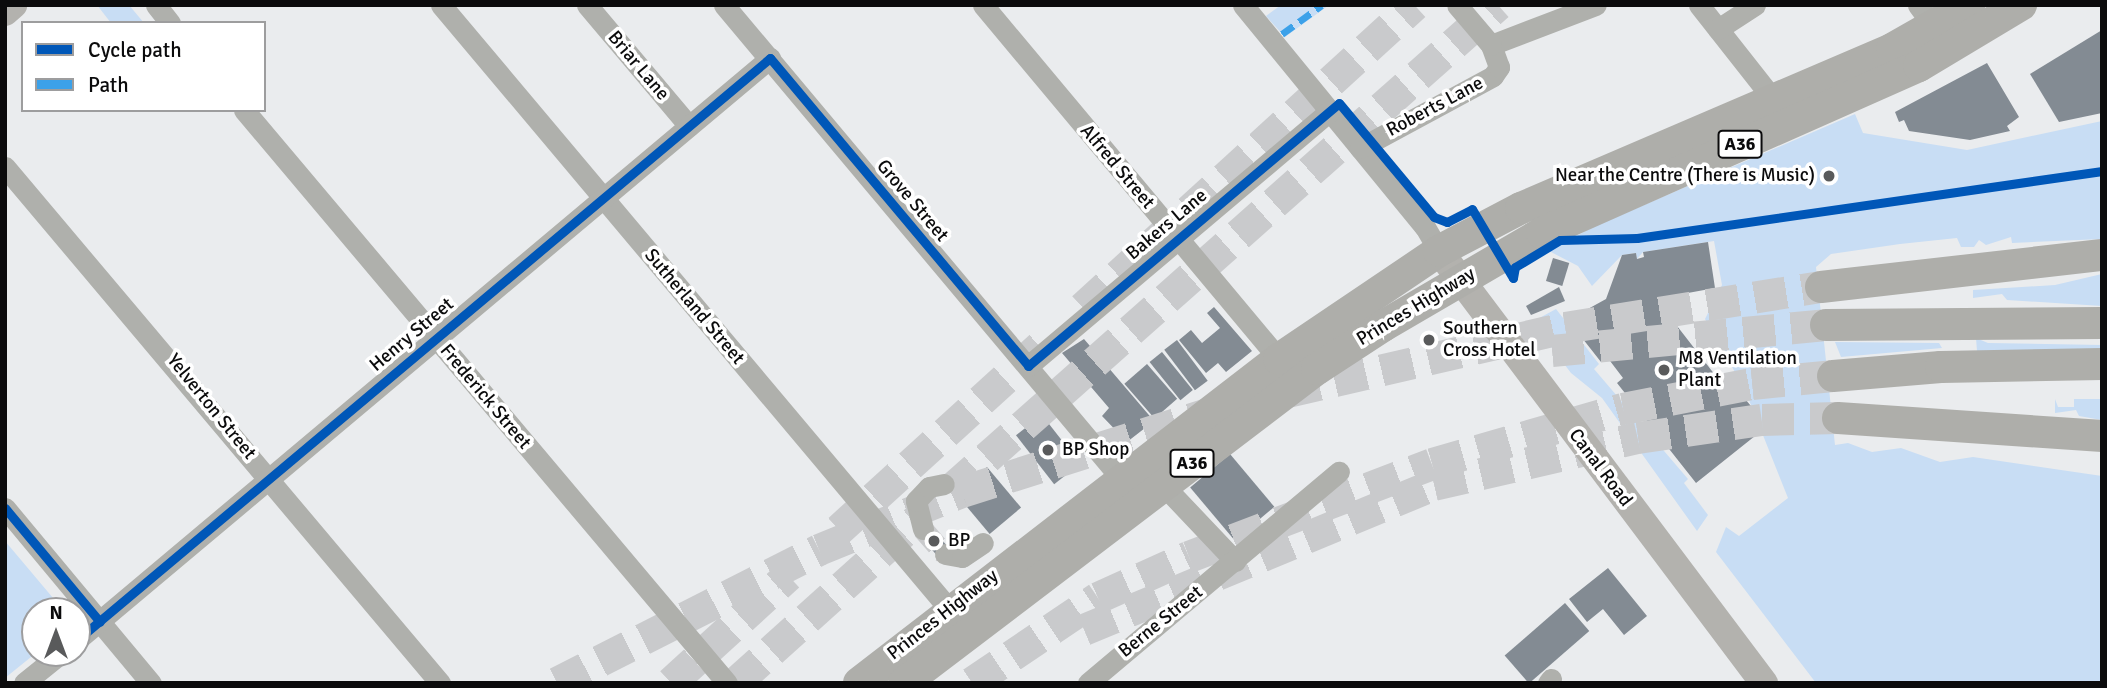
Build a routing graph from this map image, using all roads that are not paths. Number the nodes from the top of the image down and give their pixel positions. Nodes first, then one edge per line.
1 (13, 5) edge
2 (156, 5) edge
3 (441, 5) edge
4 (587, 5) edge
5 (724, 5) edge
6 (984, 5) edge
7 (1243, 5) edge
8 (1457, 5) edge
9 (1596, 5) edge
10 (1699, 5) edge
11 (1755, 5) edge
12 (1969, 5) edge
13 (2021, 5) edge
14 (5, 12) edge
15 (1926, 16) edge
16 (168, 21) edge
17 (1718, 29) junction
18 (1491, 45) junction
19 (770, 58) junction
20 (1773, 99) junction
21 (1330, 111) junction
22 (246, 112) edge
23 (689, 126) junction
24 (1360, 148) junction
25 (5, 167) edge
26 (602, 199) junction
27 (1177, 239) junction
28 (1438, 251) junction
29 (2102, 255) edge
30 (1458, 281) junction
31 (1821, 287) tunnel mouth
32 (2102, 323) edge
33 (1826, 325) tunnel mouth
34 (436, 338) junction
35 (1279, 359) junction
36 (2102, 364) edge
37 (1028, 366) junction
38 (1833, 376) tunnel mouth
39 (1838, 418) tunnel mouth
40 (2102, 438) edge
41 (1339, 472) dead end
42 (268, 479) junction
43 (944, 484) tunnel mouth
44 (1141, 488) junction
45 (5, 508) edge
46 (923, 529) tunnel mouth
47 (983, 543) dead end
48 (945, 554) dead end
49 (1235, 561) junction
50 (949, 609) junction
51 (100, 622) junction
52 (91, 629) edge
53 (44, 667) edge
54 (24, 683) edge
55 (151, 683) edge
56 (440, 683) edge
57 (727, 683) edge
58 (859, 683) edge
59 (904, 683) edge
60 (1088, 683) edge
61 (1764, 683) edge

1 - 14 main road
2 - 16 street
3 - 26 street, Sutherland Street
4 - 23 street, Briar Lane
5 - 19 street, Grove Street
6 - 27 street, Alfred Street
7 - 21 street
8 - 18 street
9 - 18 street
10 - 17 street
11 - 17 street
12 - 15 highway, Princes Highway / A36
13 - 30 highway, Princes Highway / A36
15 - 20 highway, Princes Highway / A36
17 - 20 street
18 - 24 street, Roberts Lane
19 - 23 street, Henry Street
19 - 37 street, Grove Street
20 - 28 highway, Princes Highway / A36
21 - 24 street
21 - 27 street, Bakers Lane
22 - 34 street, Frederick Street
23 - 26 street, Henry Street
24 - 28 street
25 - 42 street, Yelverton Street
26 - 34 street, Henry Street
26 - 50 street, Sutherland Street
27 - 35 street, Alfred Street
27 - 37 street, Bakers Lane
28 - 30 main road, Canal Road
28 - 35 highway, Princes Highway / A36
29 - 31 highway
30 - 44 highway, Princes Highway / A36
30 - 61 main road, Canal Road
32 - 33 highway
34 - 42 street, Henry Street
34 - 57 street, Frederick Street
35 - 44 highway, Princes Highway / A36
36 - 38 highway
37 - 44 street, Grove Street
39 - 40 highway
41 - 49 street, Berne Street
42 - 51 street, Henry Street
42 - 56 street, Yelverton Street
43 - 46 street
44 - 49 street
44 - 50 highway, Princes Highway / A36
44 - 59 highway, Princes Highway / A36
45 - 51 street
47 - 48 street
49 - 60 street, Berne Street
50 - 58 highway, Princes Highway / A36
51 - 52 street, Henry Street
51 - 55 street
53 - 54 street

